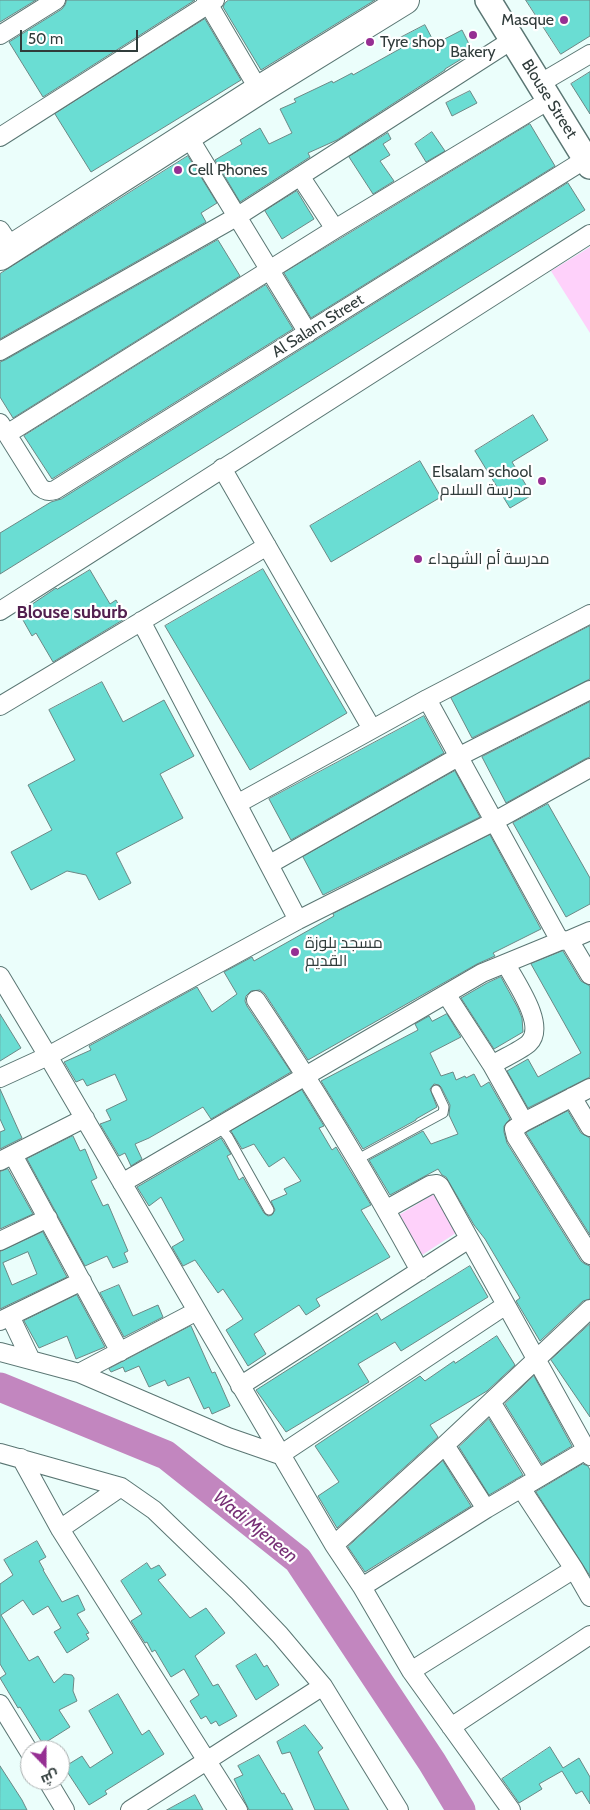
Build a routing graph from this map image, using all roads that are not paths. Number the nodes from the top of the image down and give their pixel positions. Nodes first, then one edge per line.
1 (56, 0) edge
2 (405, 0) edge
3 (488, 0) edge
4 (210, 1) edge
5 (0, 35) edge
6 (510, 36) junction
7 (590, 54) edge
8 (259, 90) junction
9 (544, 92) junction
10 (188, 136) junction
11 (0, 137) edge
12 (588, 163) edge
13 (300, 176) junction
14 (238, 216) junction
15 (335, 229) junction
16 (590, 234) edge
17 (4, 245) edge
18 (270, 269) junction
19 (308, 333) junction
20 (0, 351) edge
21 (3, 429) edge
22 (222, 468) junction
23 (267, 546) junction
24 (0, 611) edge
25 (590, 614) edge
26 (142, 621) junction
27 (590, 690) edge
28 (427, 699) junction
29 (0, 706) edge
30 (372, 729) junction
31 (458, 757) junction
32 (590, 768) edge
33 (237, 804) junction
34 (493, 822) junction
35 (270, 864) junction
36 (298, 920) junction
37 (590, 931) edge
38 (564, 941) junction
39 (506, 964) junction
40 (590, 975) edge
41 (0, 976) edge
42 (446, 994) junction
43 (256, 1000) dead end
44 (48, 1056) junction
45 (492, 1065) junction
46 (306, 1076) junction
47 (0, 1078) edge
48 (590, 1088) edge
49 (436, 1090) dead end
50 (572, 1097) junction
51 (85, 1118) junction
52 (524, 1122) junction
53 (590, 1127) edge
54 (216, 1129) junction
55 (6, 1158) edge
56 (358, 1159) junction
57 (122, 1183) junction
58 (269, 1210) dead end
59 (387, 1210) junction
60 (48, 1218) junction
61 (469, 1239) junction
62 (0, 1242) edge
63 (590, 1255) edge
64 (420, 1271) junction
65 (82, 1282) junction
66 (506, 1305) junction
67 (590, 1309) edge
68 (197, 1311) junction
69 (5, 1318) edge
70 (0, 1352) edge
71 (120, 1352) junction
72 (537, 1358) junction
73 (31, 1360) junction
74 (79, 1374) junction
75 (240, 1386) junction
76 (491, 1402) junction
77 (445, 1445) junction
78 (0, 1453) edge
79 (588, 1453) edge
80 (280, 1455) junction
81 (21, 1458) junction
82 (538, 1478) junction
83 (121, 1487) junction
84 (521, 1488) junction
85 (486, 1509) junction
86 (60, 1529) junction
87 (334, 1546) junction
88 (574, 1569) junction
89 (362, 1587) junction
90 (590, 1597) edge
91 (590, 1635) edge
92 (411, 1671) junction
93 (323, 1686) junction
94 (3, 1715) edge
95 (451, 1727) junction
96 (21, 1740) edge
97 (207, 1762) junction
98 (52, 1790) edge
99 (65, 1810) edge
100 (130, 1810) edge
101 (238, 1810) edge
102 (399, 1810) edge
103 (511, 1810) edge

1 - 5 street
2 - 8 main road
3 - 6 street, Blouse Street
4 - 8 street
4 - 11 street
6 - 9 street, Blouse Street
6 - 13 street
7 - 9 street
8 - 10 main road
9 - 12 street, Blouse Street
9 - 15 street
10 - 14 street
10 - 17 main road
12 - 19 street, Al Salam Street
13 - 14 street
13 - 15 street
14 - 18 street
14 - 20 street
15 - 18 street
16 - 22 street
18 - 19 street
18 - 21 street
19 - 21 street, Al Salam Street
22 - 23 street
22 - 24 street
23 - 26 street
23 - 30 street
25 - 28 street
26 - 29 street
26 - 33 street
27 - 31 street
28 - 30 street
28 - 31 street
30 - 33 street
31 - 34 street
31 - 35 street
32 - 34 street
33 - 35 street
34 - 36 street
34 - 38 street
35 - 36 street
36 - 44 street
37 - 38 street
38 - 39 street
38 - 40 street
39 - 42 street
39 - 45 street
41 - 44 street
42 - 45 street
42 - 46 street
43 - 46 street
44 - 47 street
44 - 51 street
45 - 52 street
46 - 54 street
46 - 56 street
48 - 50 street
49 - 56 lane
50 - 52 street
50 - 53 street
51 - 55 street
51 - 57 street
52 - 63 street
54 - 57 street
54 - 58 lane
55 - 60 street
56 - 59 street
57 - 68 street
59 - 61 street
59 - 64 street
60 - 62 street
60 - 65 street
61 - 64 street
61 - 66 street
64 - 75 street
65 - 69 street
65 - 71 street
66 - 72 street
66 - 80 street
67 - 72 street
68 - 71 street
68 - 75 street
69 - 73 street
70 - 73 street
71 - 74 street
72 - 76 street
72 - 79 street
73 - 74 street
74 - 80 street
75 - 80 street
76 - 77 street
76 - 82 street
77 - 85 street
77 - 87 street
78 - 81 street
79 - 82 street
80 - 87 street
81 - 83 street
81 - 86 street
82 - 84 street
83 - 86 street
83 - 93 street
84 - 85 street
84 - 88 street
85 - 89 street
86 - 97 street
87 - 89 street
88 - 90 street
88 - 92 street
89 - 92 street
91 - 95 street
92 - 95 street
93 - 97 street
93 - 102 street
94 - 96 street
95 - 103 street
97 - 100 street
97 - 101 street
98 - 99 street

